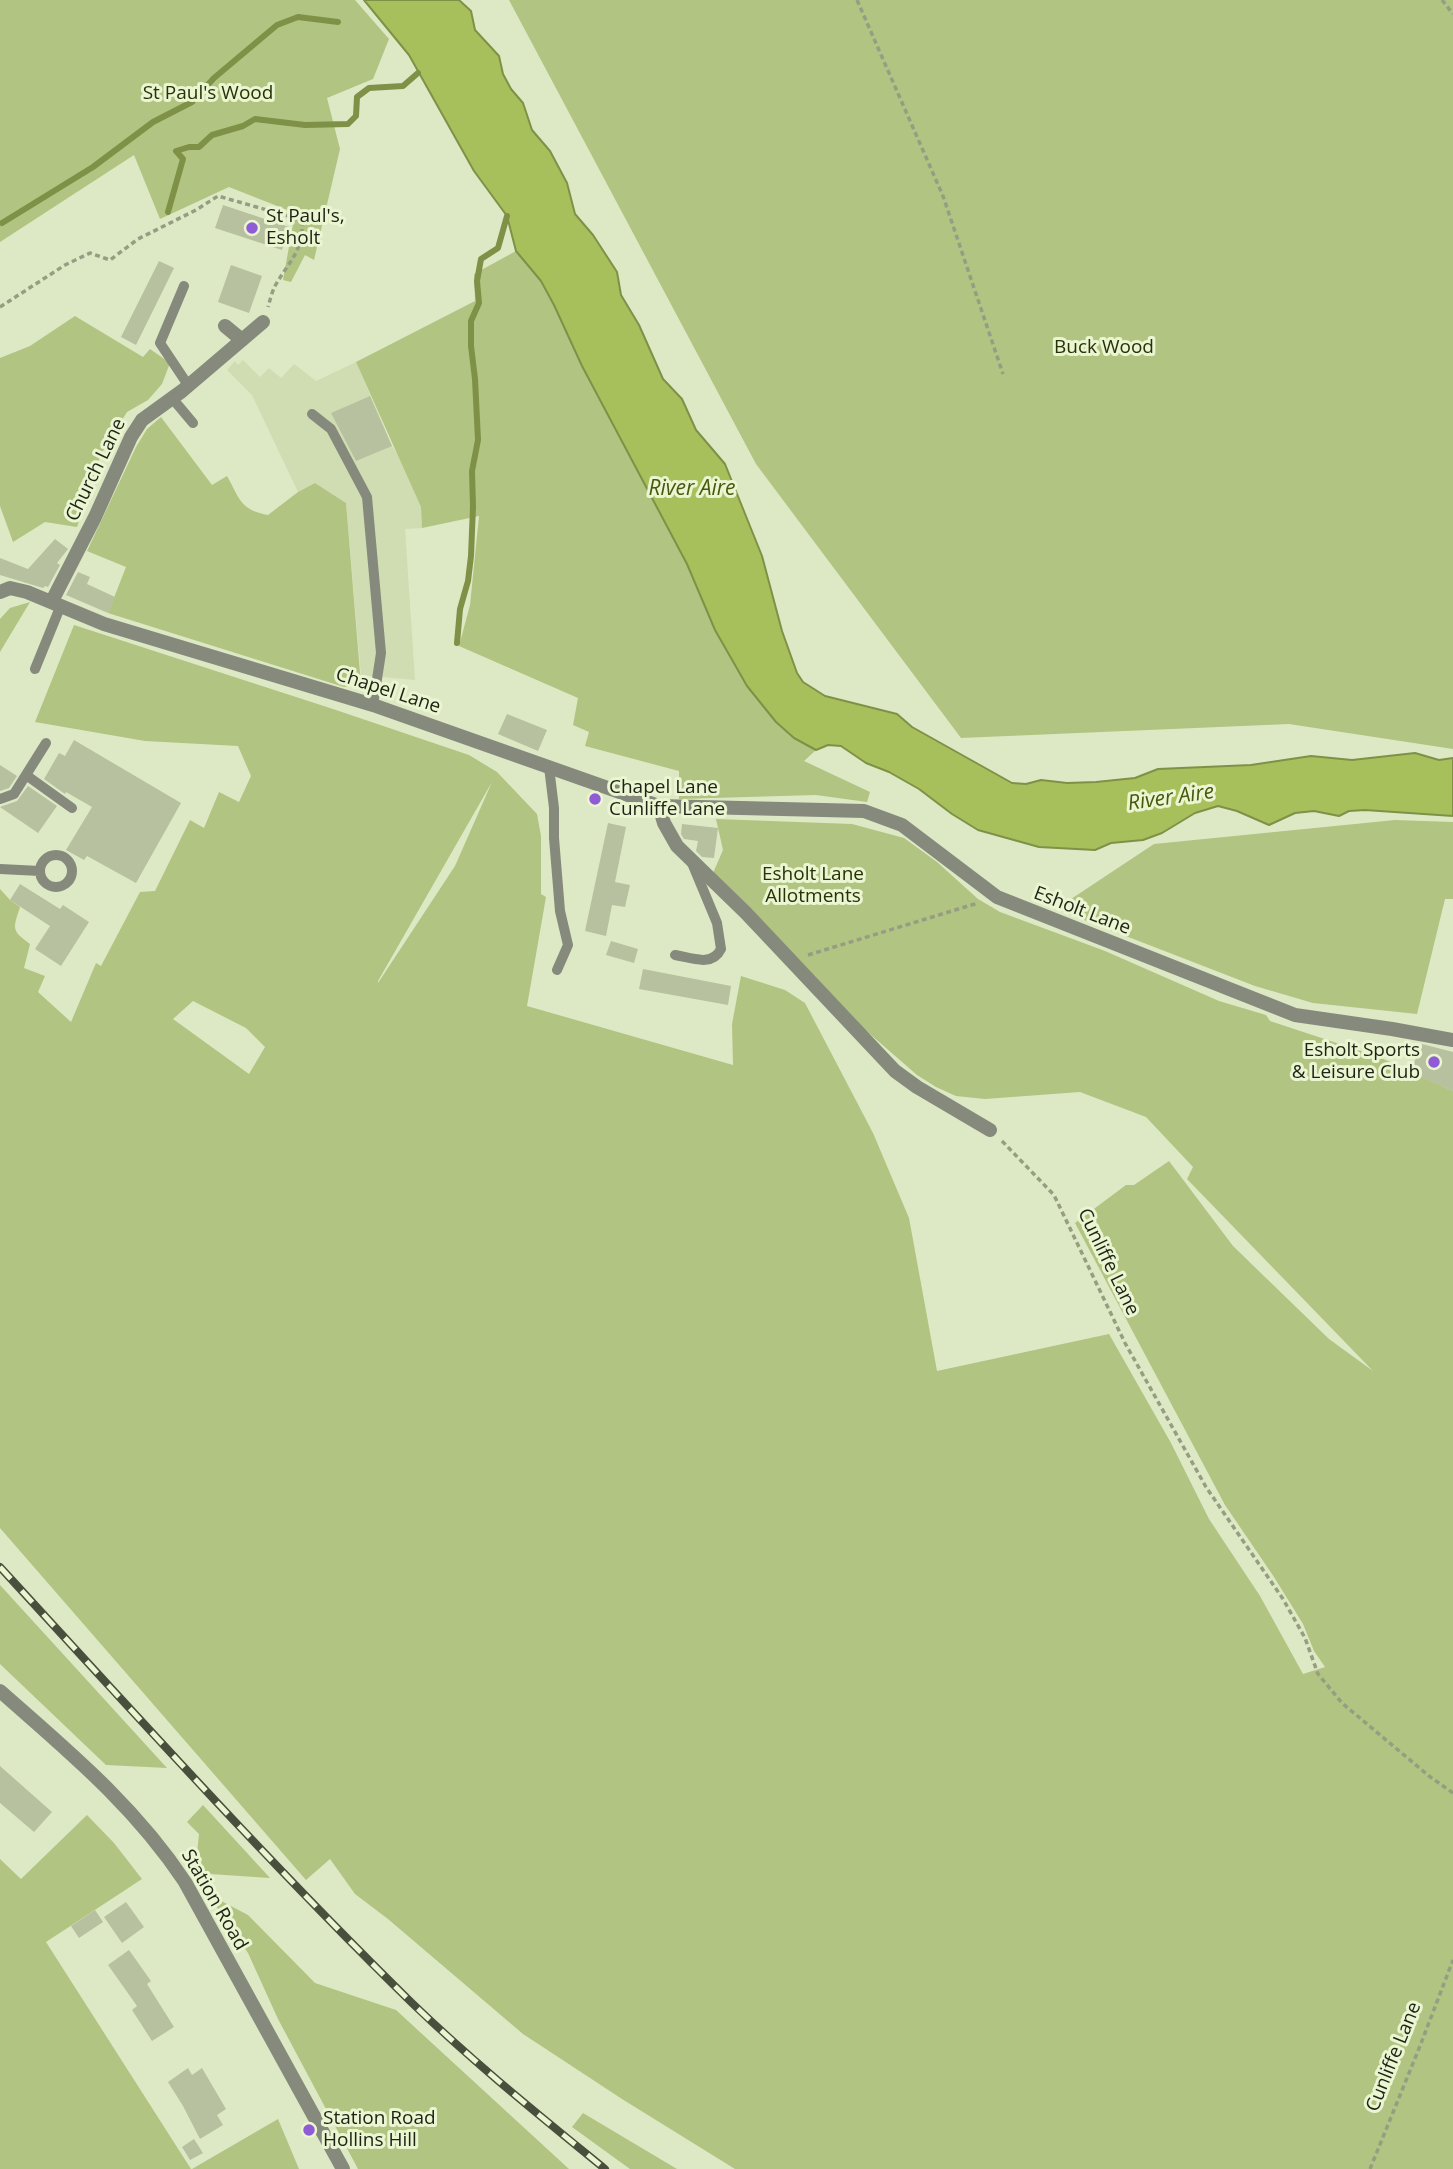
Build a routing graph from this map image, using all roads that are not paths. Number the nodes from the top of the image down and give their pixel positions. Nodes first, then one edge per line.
1 (184, 286) dead end
2 (263, 322) road end
3 (225, 326) dead end
4 (242, 340) junction
5 (188, 385) junction
6 (172, 398) junction
7 (312, 414) dead end
8 (194, 423) dead end
9 (0, 592) edge
10 (56, 603) junction
11 (35, 669) dead end
12 (373, 705) junction
13 (47, 743) dead end
14 (549, 767) junction
15 (26, 775) junction
16 (0, 799) edge
17 (659, 806) junction
18 (713, 807) joint
19 (72, 808) dead end
20 (690, 858) junction
21 (0, 869) edge
22 (40, 871) dead end
23 (675, 955) dead end
24 (557, 970) dead end
25 (1453, 1040) edge
26 (990, 1130) road end
27 (0, 1691) edge
28 (343, 2169) edge

1 - 5 lane
2 - 4 street, Church Lane
3 - 4 street
4 - 5 street, Church Lane
5 - 6 street, Church Lane
6 - 8 lane
6 - 10 street, Church Lane
7 - 12 lane
9 - 10 street, Chapel Lane
10 - 11 lane
10 - 12 street, Chapel Lane
12 - 14 street, Chapel Lane
13 - 15 lane
14 - 17 street, Chapel Lane
14 - 24 lane
15 - 16 lane
15 - 19 lane
17 - 18 street, Chapel Lane
17 - 20 street
18 - 25 street, Esholt Lane
20 - 23 lane
20 - 26 street
21 - 22 lane
27 - 28 street, Station Road

